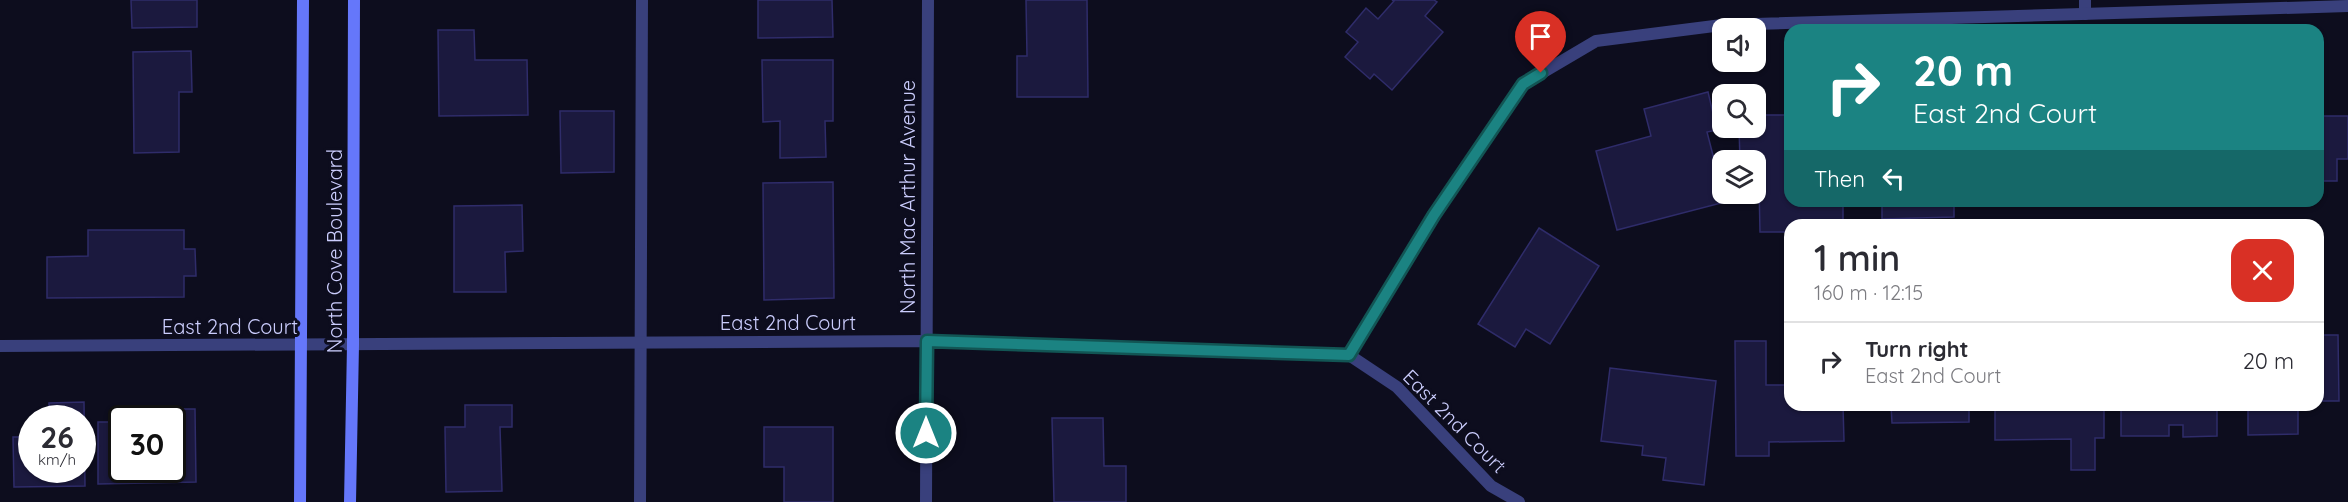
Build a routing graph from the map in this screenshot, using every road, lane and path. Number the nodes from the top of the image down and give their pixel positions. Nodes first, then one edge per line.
1 (303, 0) edge
2 (354, 0) edge
3 (642, 0) edge
4 (928, 0) edge
5 (2085, 0) edge
6 (2348, 6) edge
7 (2085, 14) junction
8 (927, 341) junction
9 (641, 342) junction
10 (301, 345) junction
11 (353, 345) junction
12 (0, 346) edge
13 (1349, 355) junction
14 (300, 502) edge
15 (350, 502) edge
16 (640, 502) edge
17 (926, 502) edge
18 (1519, 502) edge

1 - 10 street, North Cove Boulevard
2 - 11 street, North Cove Boulevard
3 - 9 street
4 - 8 street, North Mac Arthur Avenue
5 - 7 street
6 - 7 street
7 - 13 street
8 - 9 street, East 2nd Court
8 - 13 street, East 2nd Court
8 - 17 street, North Mac Arthur Avenue
9 - 11 street, East 2nd Court
9 - 16 street
10 - 11 street, East 2nd Court
10 - 12 street, East 2nd Court
10 - 14 street, North Cove Boulevard
11 - 15 street, North Cove Boulevard
13 - 18 street, East 2nd Court

